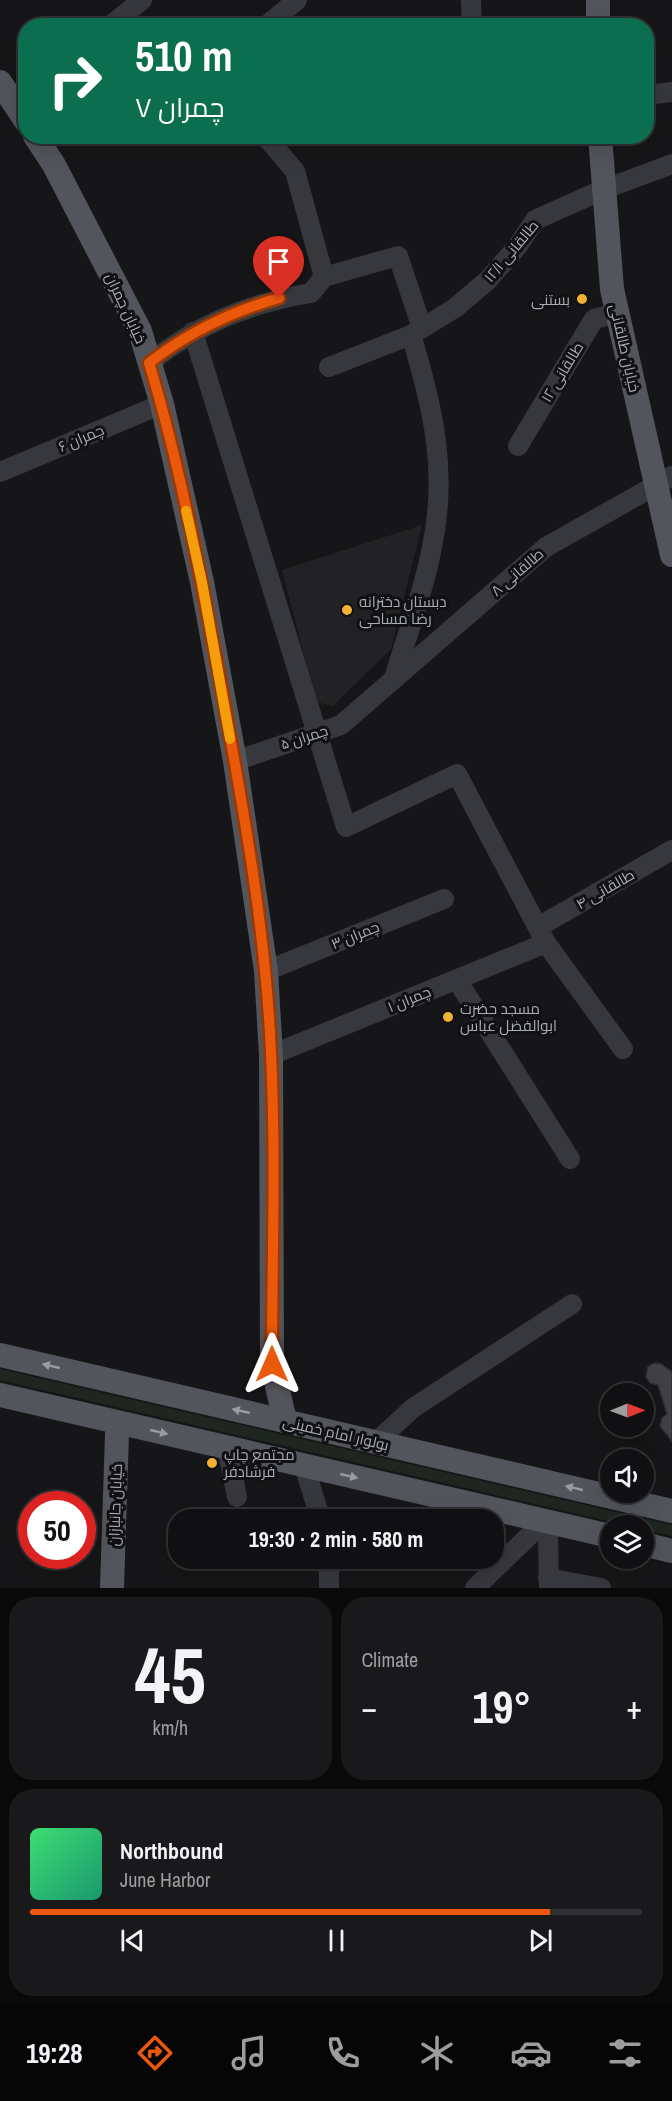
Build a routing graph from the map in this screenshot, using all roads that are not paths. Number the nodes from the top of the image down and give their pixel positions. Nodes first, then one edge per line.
1 (142, 0) edge
2 (297, 0) edge
3 (471, 0) edge
4 (598, 0) edge
5 (120, 18) edge
6 (276, 18) edge
7 (472, 18) edge
8 (598, 18) edge
9 (0, 82) edge
10 (672, 92) edge
11 (654, 94) edge
12 (18, 102) edge
13 (40, 144) edge
14 (271, 144) edge
15 (600, 144) edge
16 (672, 164) edge
17 (602, 190) junction
18 (324, 277) junction
19 (617, 313) junction
20 (193, 332) junction
21 (416, 332) junction
22 (149, 363) junction
23 (329, 367) dead end
24 (162, 404) junction
25 (518, 446) dead end
26 (0, 472) edge
27 (664, 481) edge
28 (672, 555) edge
29 (394, 680) junction
30 (317, 733) junction
31 (235, 761) junction
32 (672, 850) edge
33 (444, 898) dead end
34 (542, 935) junction
35 (266, 971) junction
36 (457, 980) junction
37 (623, 1049) dead end
38 (271, 1055) junction
39 (570, 1159) dead end
40 (572, 1304) dead end
41 (0, 1355) edge
42 (0, 1395) edge
43 (285, 1421) junction
44 (120, 1423) junction
45 (376, 1442) junction
46 (227, 1447) junction
47 (304, 1466) junction
48 (237, 1497) dead end
49 (318, 1509) edge
50 (672, 1510) edge
51 (543, 1521) junction
52 (600, 1534) edge
53 (654, 1546) edge
54 (672, 1551) edge
55 (329, 1569) edge
56 (549, 1583) edge
57 (112, 1588) edge
58 (329, 1588) edge
59 (475, 1588) edge
60 (601, 1588) edge

1 - 5 street
2 - 6 street
3 - 7 street
4 - 8 main road
9 - 12 main road
10 - 11 street
13 - 22 main road, خیابان چمران
14 - 18 street
15 - 17 main road, خیابان طالقانی
16 - 17 street, طالقانی ۱۲/۱
17 - 19 main road, خیابان طالقانی
17 - 21 street, طالقانی ۱۲/۱
18 - 20 street
18 - 21 street
19 - 25 street, طالقانی ۱۲
19 - 27 main road, خیابان طالقانی
20 - 22 street
20 - 30 street
21 - 23 street, طالقانی ۱۲/۱
21 - 29 street
22 - 24 main road, خیابان چمران
24 - 26 street, چمران ۶
24 - 31 main road, خیابان چمران
27 - 28 main road, خیابان طالقانی
27 - 29 street, طالقانی ۸
29 - 30 street, چمران ۵
30 - 31 street, چمران ۵
30 - 34 street
31 - 35 main road, خیابان چمران
32 - 34 street, طالقانی ۴
33 - 35 street, چمران ۳
34 - 36 street, چمران ۱
34 - 37 street
35 - 38 main road, خیابان چمران
36 - 38 street, چمران ۱
36 - 39 street
38 - 43 main road, خیابان چمران
40 - 45 street
43 -> 41 main road, بولوار امام خمینی
42 - 44 main road
43 - 45 main road, بولوار امام خمینی
44 -> 46 main road
44 - 57 main road, خیابان جانبازان
50 -> 45 main road, بولوار امام خمینی
46 - 47 main road
46 - 48 street
47 - 49 street
47 -> 51 main road
51 - 52 main road
51 - 56 street
51 - 59 street
53 - 54 main road
55 - 58 street
56 - 60 street

